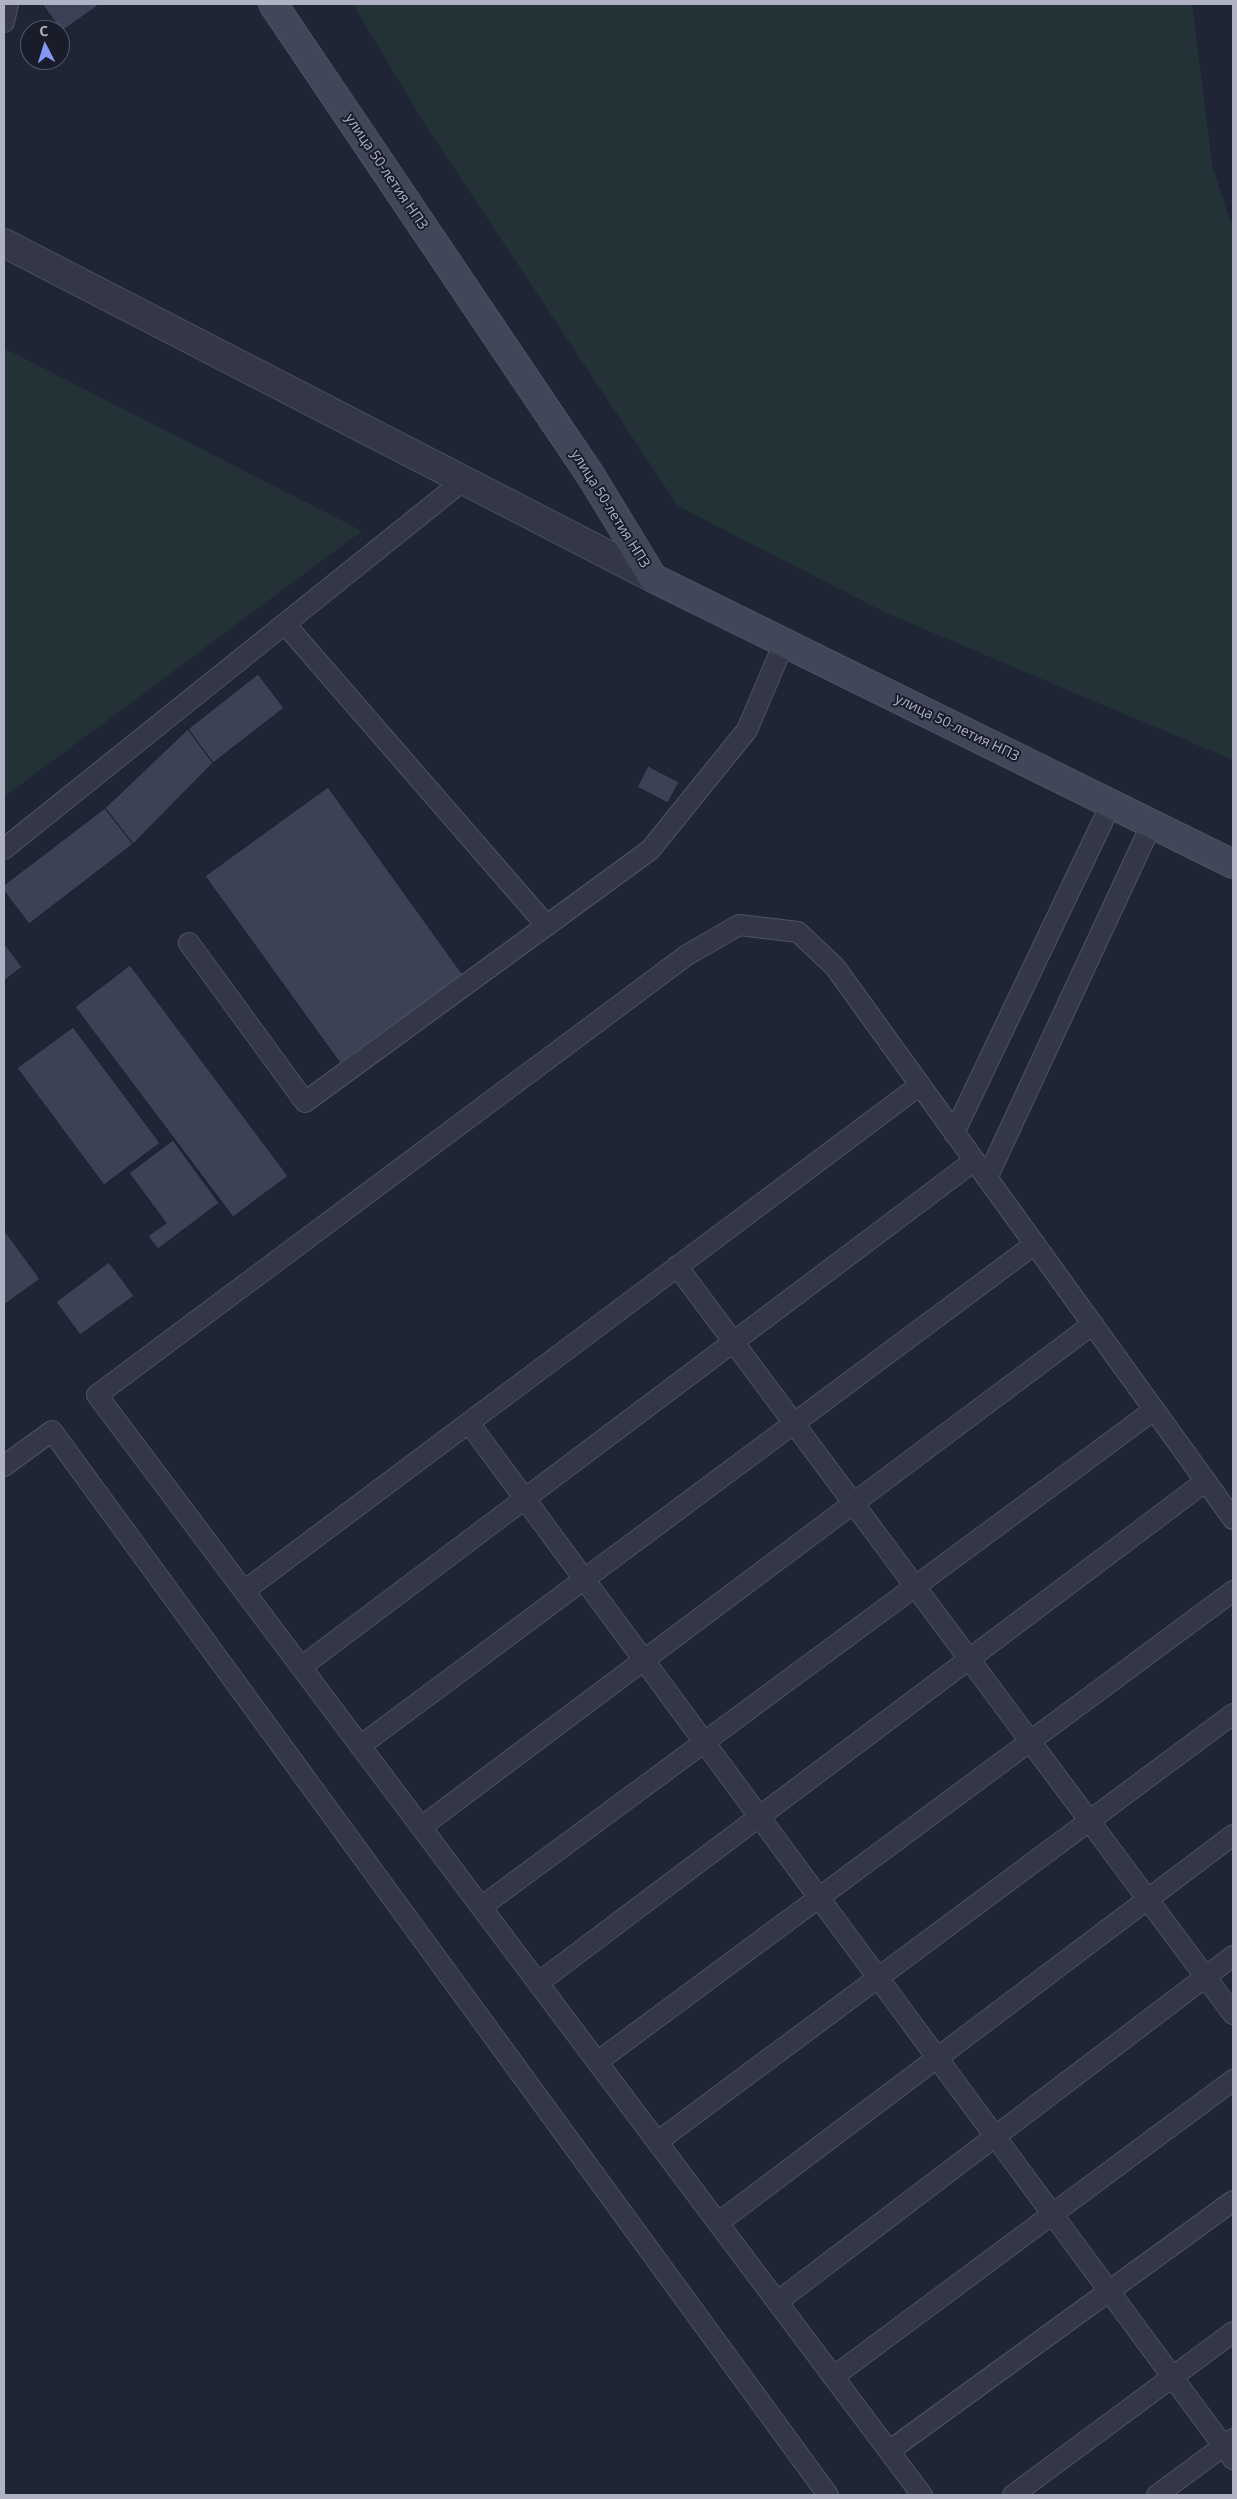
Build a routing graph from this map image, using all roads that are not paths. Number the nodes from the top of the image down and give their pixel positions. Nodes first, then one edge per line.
1 (8, 4) edge
2 (273, 4) edge
3 (4, 22) edge
4 (4, 243) edge
5 (464, 480) junction
6 (653, 578) junction
7 (285, 624) junction
8 (784, 642) junction
9 (1111, 804) junction
10 (1152, 823) junction
11 (4, 849) edge
12 (1233, 864) edge
13 (547, 926) junction
14 (188, 944) dead end
15 (920, 1086) junction
16 (954, 1133) junction
17 (974, 1161) junction
18 (987, 1178) junction
19 (1035, 1244) junction
20 (677, 1266) junction
21 (1093, 1324) junction
22 (733, 1342) junction
23 (1154, 1410) junction
24 (469, 1423) junction
25 (794, 1423) junction
26 (4, 1466) edge
27 (1206, 1481) junction
28 (525, 1499) junction
29 (853, 1503) junction
30 (1233, 1519) edge
31 (584, 1579) junction
32 (915, 1587) junction
33 (244, 1591) junction
34 (1233, 1591) edge
35 (969, 1659) junction
36 (644, 1660) junction
37 (301, 1667) junction
38 (1233, 1714) edge
39 (1030, 1741) junction
40 (704, 1742) junction
41 (360, 1746) junction
42 (759, 1817) junction
43 (1090, 1820) junction
44 (421, 1827) junction
45 (1233, 1835) edge
46 (819, 1898) junction
47 (1148, 1899) junction
48 (481, 1907) junction
49 (1233, 1956) edge
50 (1206, 1977) junction
51 (878, 1978) junction
52 (538, 1983) junction
53 (1233, 2014) edge
54 (937, 2058) junction
55 (597, 2062) junction
56 (1233, 2080) edge
57 (996, 2137) junction
58 (657, 2142) junction
59 (1233, 2201) edge
60 (1052, 2214) junction
61 (718, 2223) junction
62 (1109, 2291) junction
63 (777, 2302) junction
64 (1233, 2332) edge
65 (833, 2377) junction
66 (1173, 2377) junction
67 (1230, 2448) edge
68 (889, 2451) junction
69 (828, 2495) edge
70 (922, 2495) edge
71 (1013, 2495) edge
72 (1158, 2495) edge

1 - 3 lane
2 - 6 street, улица 50-летия НПЗ
4 - 5 street
5 - 6 street
5 - 7 lane
6 - 8 street, улица 50-летия НПЗ
7 - 11 lane
7 - 13 lane
8 - 9 street, улица 50-летия НПЗ
8 - 13 lane
9 - 10 street, улица 50-летия НПЗ
9 - 16 lane
10 - 12 street, улица 50-летия НПЗ
10 - 18 lane
13 - 14 lane
15 - 16 lane
15 - 20 lane
15 - 33 lane
16 - 17 lane
17 - 18 lane
17 - 22 lane
18 - 19 lane
19 - 21 lane
19 - 25 lane
20 - 22 lane
20 - 24 lane
21 - 23 lane
21 - 29 lane
22 - 25 lane
22 - 28 lane
23 - 27 lane
23 - 32 lane
24 - 28 lane
24 - 33 lane
25 - 29 lane
25 - 31 lane
26 - 69 lane
27 - 30 lane
27 - 35 lane
28 - 31 lane
28 - 37 lane
29 - 32 lane
29 - 36 lane
31 - 36 lane
31 - 41 lane
32 - 35 lane
32 - 40 lane
33 - 37 lane
34 - 39 lane
35 - 39 lane
35 - 42 lane
36 - 40 lane
36 - 44 lane
37 - 41 lane
38 - 43 lane
39 - 43 lane
39 - 46 lane
40 - 42 lane
40 - 48 lane
41 - 44 lane
42 - 46 lane
42 - 52 lane
43 - 47 lane
43 - 51 lane
44 - 48 lane
45 - 47 lane
46 - 51 lane
46 - 55 lane
47 - 50 lane
47 - 54 lane
48 - 52 lane
49 - 50 lane
50 - 53 lane
50 - 57 lane
51 - 54 lane
51 - 58 lane
52 - 55 lane
54 - 57 lane
54 - 61 lane
55 - 58 lane
56 - 60 lane
57 - 60 lane
57 - 63 lane
58 - 61 lane
59 - 62 lane
60 - 62 lane
60 - 65 lane
61 - 63 lane
62 - 66 lane
62 - 68 lane
63 - 65 lane
64 - 66 lane
65 - 68 lane
66 - 67 lane
66 - 71 lane
67 - 72 lane
68 - 70 lane

